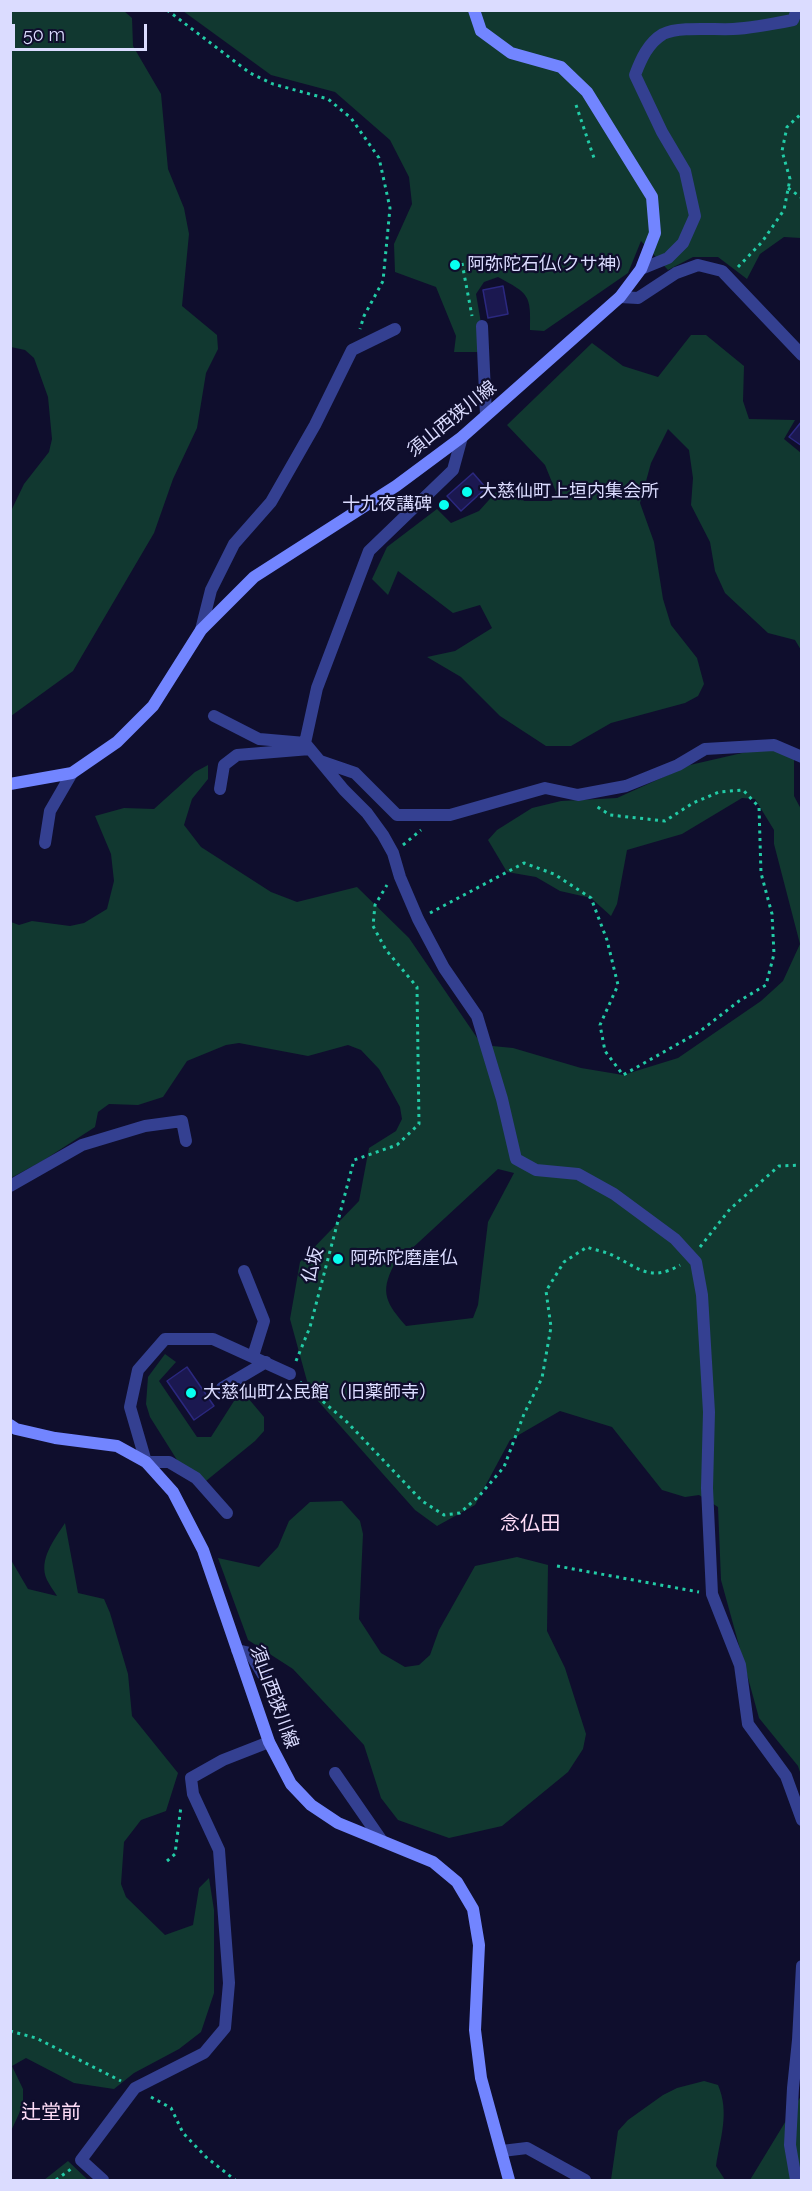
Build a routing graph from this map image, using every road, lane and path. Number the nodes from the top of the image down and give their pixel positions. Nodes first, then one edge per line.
1 (167, 10) edge
2 (474, 10) edge
3 (796, 10) edge
4 (573, 98) dead end
5 (801, 113) edge
6 (594, 158) dead end
7 (788, 188) junction
8 (801, 198) edge
9 (641, 269) junction
10 (728, 277) junction
11 (620, 297) junction
12 (482, 326) dead end
13 (395, 329) dead end
14 (352, 350) junction
15 (801, 355) edge
16 (486, 415) junction
17 (462, 437) junction
18 (201, 630) junction
19 (214, 716) dead end
20 (307, 746) junction
21 (801, 757) edge
22 (319, 760) junction
23 (72, 773) junction
24 (10, 784) edge
25 (220, 789) dead end
26 (578, 795) junction
27 (441, 815) junction
28 (45, 843) dead end
29 (393, 853) junction
30 (375, 905) dead end
31 (418, 919) junction
32 (186, 1141) dead end
33 (801, 1165) edge
34 (10, 1186) edge
35 (692, 1258) junction
36 (244, 1271) dead end
37 (253, 1356) junction
38 (266, 1362) junction
39 (290, 1374) junction
40 (222, 1388) dead end
41 (10, 1425) edge
42 (146, 1462) junction
43 (227, 1513) dead end
44 (557, 1566) dead end
45 (712, 1594) junction
46 (237, 1650) junction
47 (275, 1695) dead end
48 (269, 1742) junction
49 (335, 1773) dead end
50 (192, 1778) junction
51 (801, 1820) edge
52 (382, 1841) junction
53 (167, 1862) dead end
54 (801, 1966) edge
55 (502, 2151) junction
56 (103, 2181) edge
57 (509, 2181) edge
58 (585, 2181) edge
59 (796, 2181) edge

1 - 14 path
2 - 9 main road, 須山西狭川線
3 - 9 street
4 - 6 path
5 - 7 path
7 - 8 path
7 - 10 path
9 - 11 main road, 須山西狭川線
10 - 11 street
10 - 15 street
11 - 16 main road, 須山西狭川線
12 - 16 street
13 - 14 street
14 - 18 street
16 - 17 main road, 須山西狭川線
17 - 18 main road, 須山西狭川線
17 - 20 street
18 - 23 main road, 須山西狭川線
19 - 20 street
20 - 22 street
20 - 25 street
21 - 26 street
22 - 27 street
22 - 29 street
23 - 24 main road, 須山西狭川線
23 - 28 street
26 - 27 street
26 - 31 path
27 - 29 path
29 - 31 street
30 - 39 path, 仏坂
31 - 35 street
32 - 34 street
33 - 35 path
35 - 39 path
35 - 45 street
36 - 37 street
37 - 38 street
37 - 42 street
38 - 39 street
38 - 40 street
41 - 42 main road, 須山西狭川線
42 - 43 street
42 - 46 main road, 須山西狭川線
44 - 45 path
45 - 51 street
46 - 47 street
46 - 48 main road, 須山西狭川線
48 - 50 street
48 - 52 main road, 須山西狭川線
49 - 52 street
50 - 53 path
50 - 56 street
52 - 55 main road, 須山西狭川線
54 - 59 street
55 - 57 main road, 須山西狭川線
55 - 58 street

